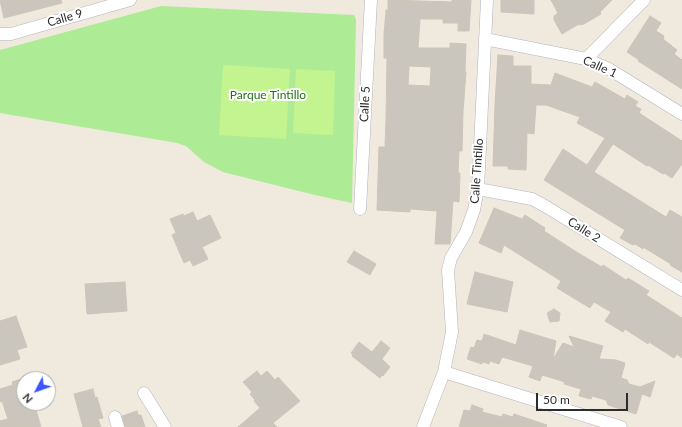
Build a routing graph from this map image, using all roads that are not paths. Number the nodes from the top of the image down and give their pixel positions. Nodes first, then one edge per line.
1 (130, 0) edge
2 (371, 0) edge
3 (487, 0) edge
4 (644, 0) edge
5 (0, 34) edge
6 (485, 39) junction
7 (586, 59) junction
8 (682, 114) edge
9 (478, 189) junction
10 (360, 209) dead end
11 (682, 290) edge
12 (444, 372) junction
13 (144, 393) dead end
14 (165, 427) edge
15 (423, 427) edge
16 (621, 427) edge

1 - 5 street, Calle 9
2 - 10 street, Calle 5
3 - 6 street, Calle Tintillo
4 - 7 street
6 - 7 street, Calle 1
6 - 9 street, Calle Tintillo
7 - 8 street, Calle 1
9 - 11 street, Calle 2
9 - 12 street, Calle Tintillo
12 - 15 street, Calle Tintillo
12 - 16 street
13 - 14 street

